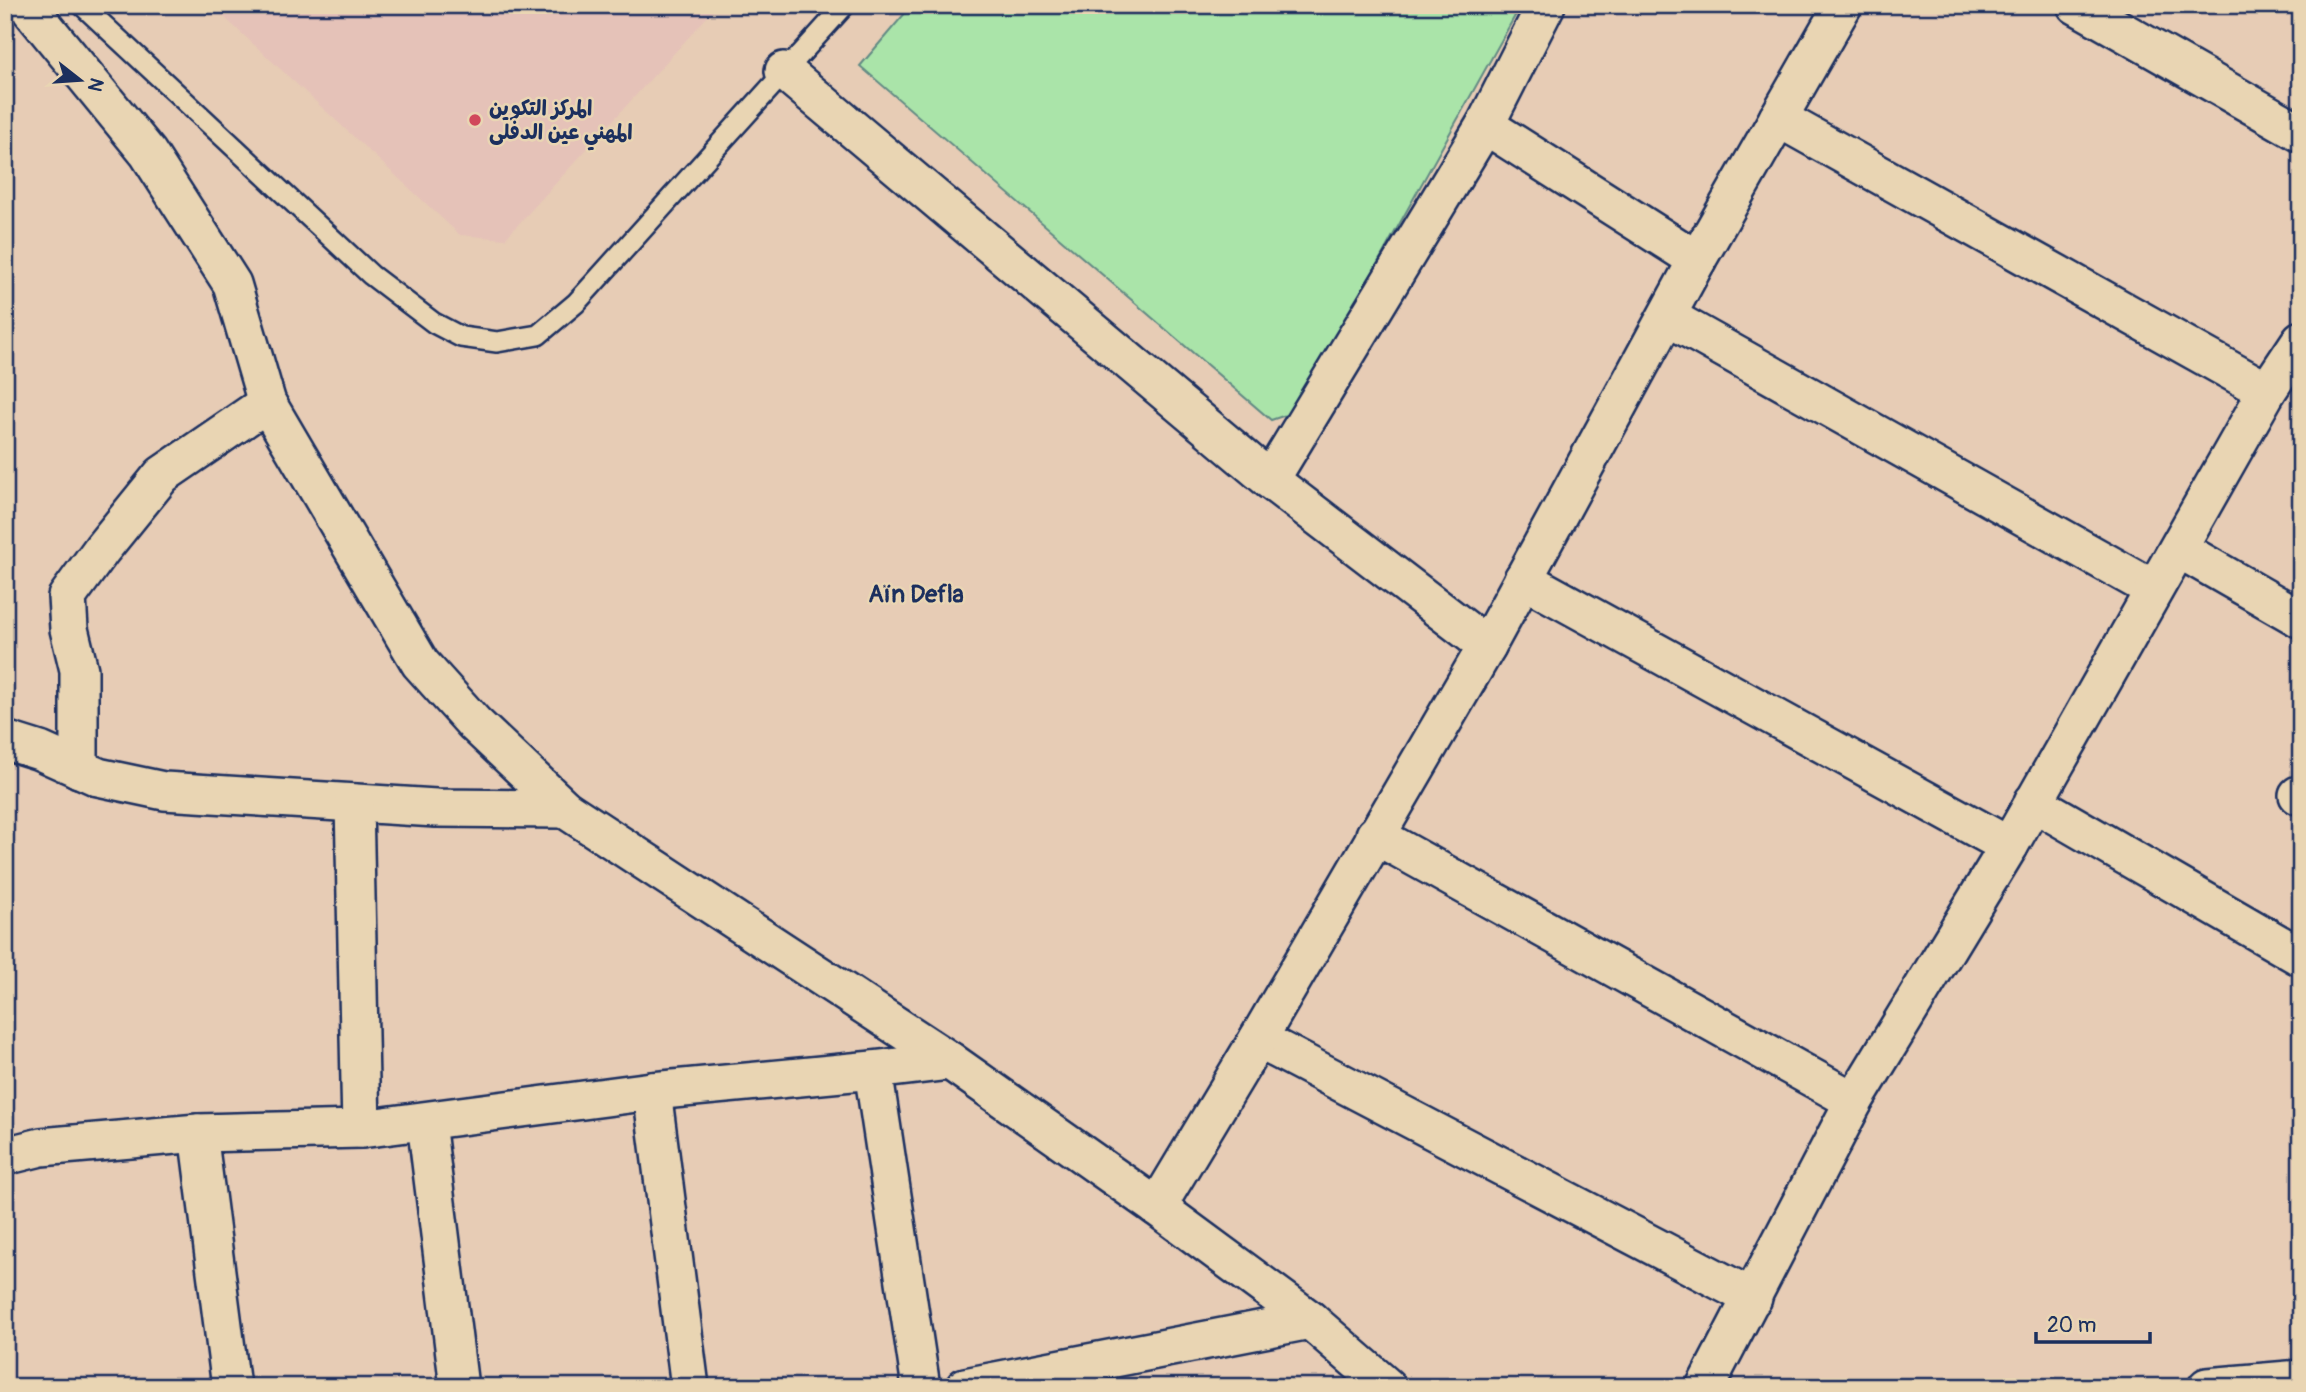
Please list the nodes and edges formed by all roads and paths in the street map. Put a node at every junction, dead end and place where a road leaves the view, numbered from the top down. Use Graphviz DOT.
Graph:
graph roads {
  1 [pos="27,5"];
  2 [pos="82,5"];
  3 [pos="845,5"];
  4 [pos="1546,5"];
  5 [pos="1843,5"];
  6 [pos="2076,5"];
  7 [pos="784,71"];
  8 [pos="1779,118"];
  9 [pos="1485,125"];
  10 [pos="2301,133"];
  11 [pos="1697,260"];
  12 [pos="1668,317"];
  13 [pos="2301,340"];
  14 [pos="2267,391"];
  15 [pos="267,402"];
  16 [pos="1270,480"];
  17 [pos="2179,549"];
  18 [pos="1523,579"];
  19 [pos="2154,589"];
  20 [pos="2301,619"];
  21 [pos="1487,646"];
  22 [pos="5,740"];
  23 [pos="79,769"];
  24 [pos="2033,802"];
  25 [pos="354,803"];
  26 [pos="565,809"];
  27 [pos="1376,835"];
  28 [pos="2009,846"];
  29 [pos="2301,957"];
  30 [pos="1258,1039"];
  31 [pos="950,1060"];
  32 [pos="873,1070"];
  33 [pos="652,1091"];
  34 [pos="1854,1101"];
  35 [pos="426,1122"];
  36 [pos="361,1129"];
  37 [pos="198,1133"];
  38 [pos="5,1156"];
  39 [pos="1157,1207"];
  40 [pos="1753,1298"];
  41 [pos="1310,1320"];
  42 [pos="2301,1379"];
  43 [pos="231,1387"];
  44 [pos="459,1387"];
  45 [pos="690,1387"];
  46 [pos="921,1387"];
  47 [pos="965,1387"];
  48 [pos="1387,1387"];
  49 [pos="1705,1387"];
  50 [pos="2207,1387"];
  1 -- 15 [label="street"];
  2 -- 7 [label="lane"];
  3 -- 7 [label="lane"];
  4 -- 9 [label="street"];
  5 -- 8 [label="street"];
  6 -- 10 [label="street"];
  7 -- 16 [label="street"];
  8 -- 11 [label="street"];
  8 -- 14 [label="street"];
  9 -- 11 [label="street"];
  9 -- 16 [label="street"];
  11 -- 12 [label="street"];
  12 -- 18 [label="street"];
  12 -- 19 [label="street"];
  13 -- 14 [label="street"];
  14 -- 17 [label="street"];
  15 -- 23 [label="street"];
  15 -- 26 [label="street"];
  16 -- 21 [label="street"];
  17 -- 19 [label="street"];
  17 -- 20 [label="street"];
  18 -- 21 [label="street"];
  18 -- 28 [label="street"];
  19 -- 24 [label="street"];
  21 -- 27 [label="street"];
  22 -- 23 [label="street"];
  23 -- 25 [label="street"];
  24 -- 28 [label="street"];
  24 -- 29 [label="street"];
  25 -- 26 [label="street"];
  25 -- 36 [label="street"];
  26 -- 31 [label="street"];
  27 -- 30 [label="street"];
  27 -- 34 [label="street"];
  28 -- 34 [label="street"];
  30 -- 39 [label="street"];
  30 -- 40 [label="street"];
  31 -- 32 [label="street"];
  31 -- 39 [label="street"];
  32 -- 33 [label="street"];
  32 -- 46 [label="street"];
  33 -- 35 [label="street"];
  33 -- 45 [label="street"];
  34 -- 40 [label="street"];
  35 -- 36 [label="street"];
  35 -- 44 [label="street"];
  36 -- 37 [label="street"];
  37 -- 38 [label="street"];
  37 -- 43 [label="street"];
  39 -- 41 [label="street"];
  40 -- 49 [label="street"];
  41 -- 47 [label="street"];
  41 -- 48 [label="street"];
  42 -- 50 [label="street"];
}
